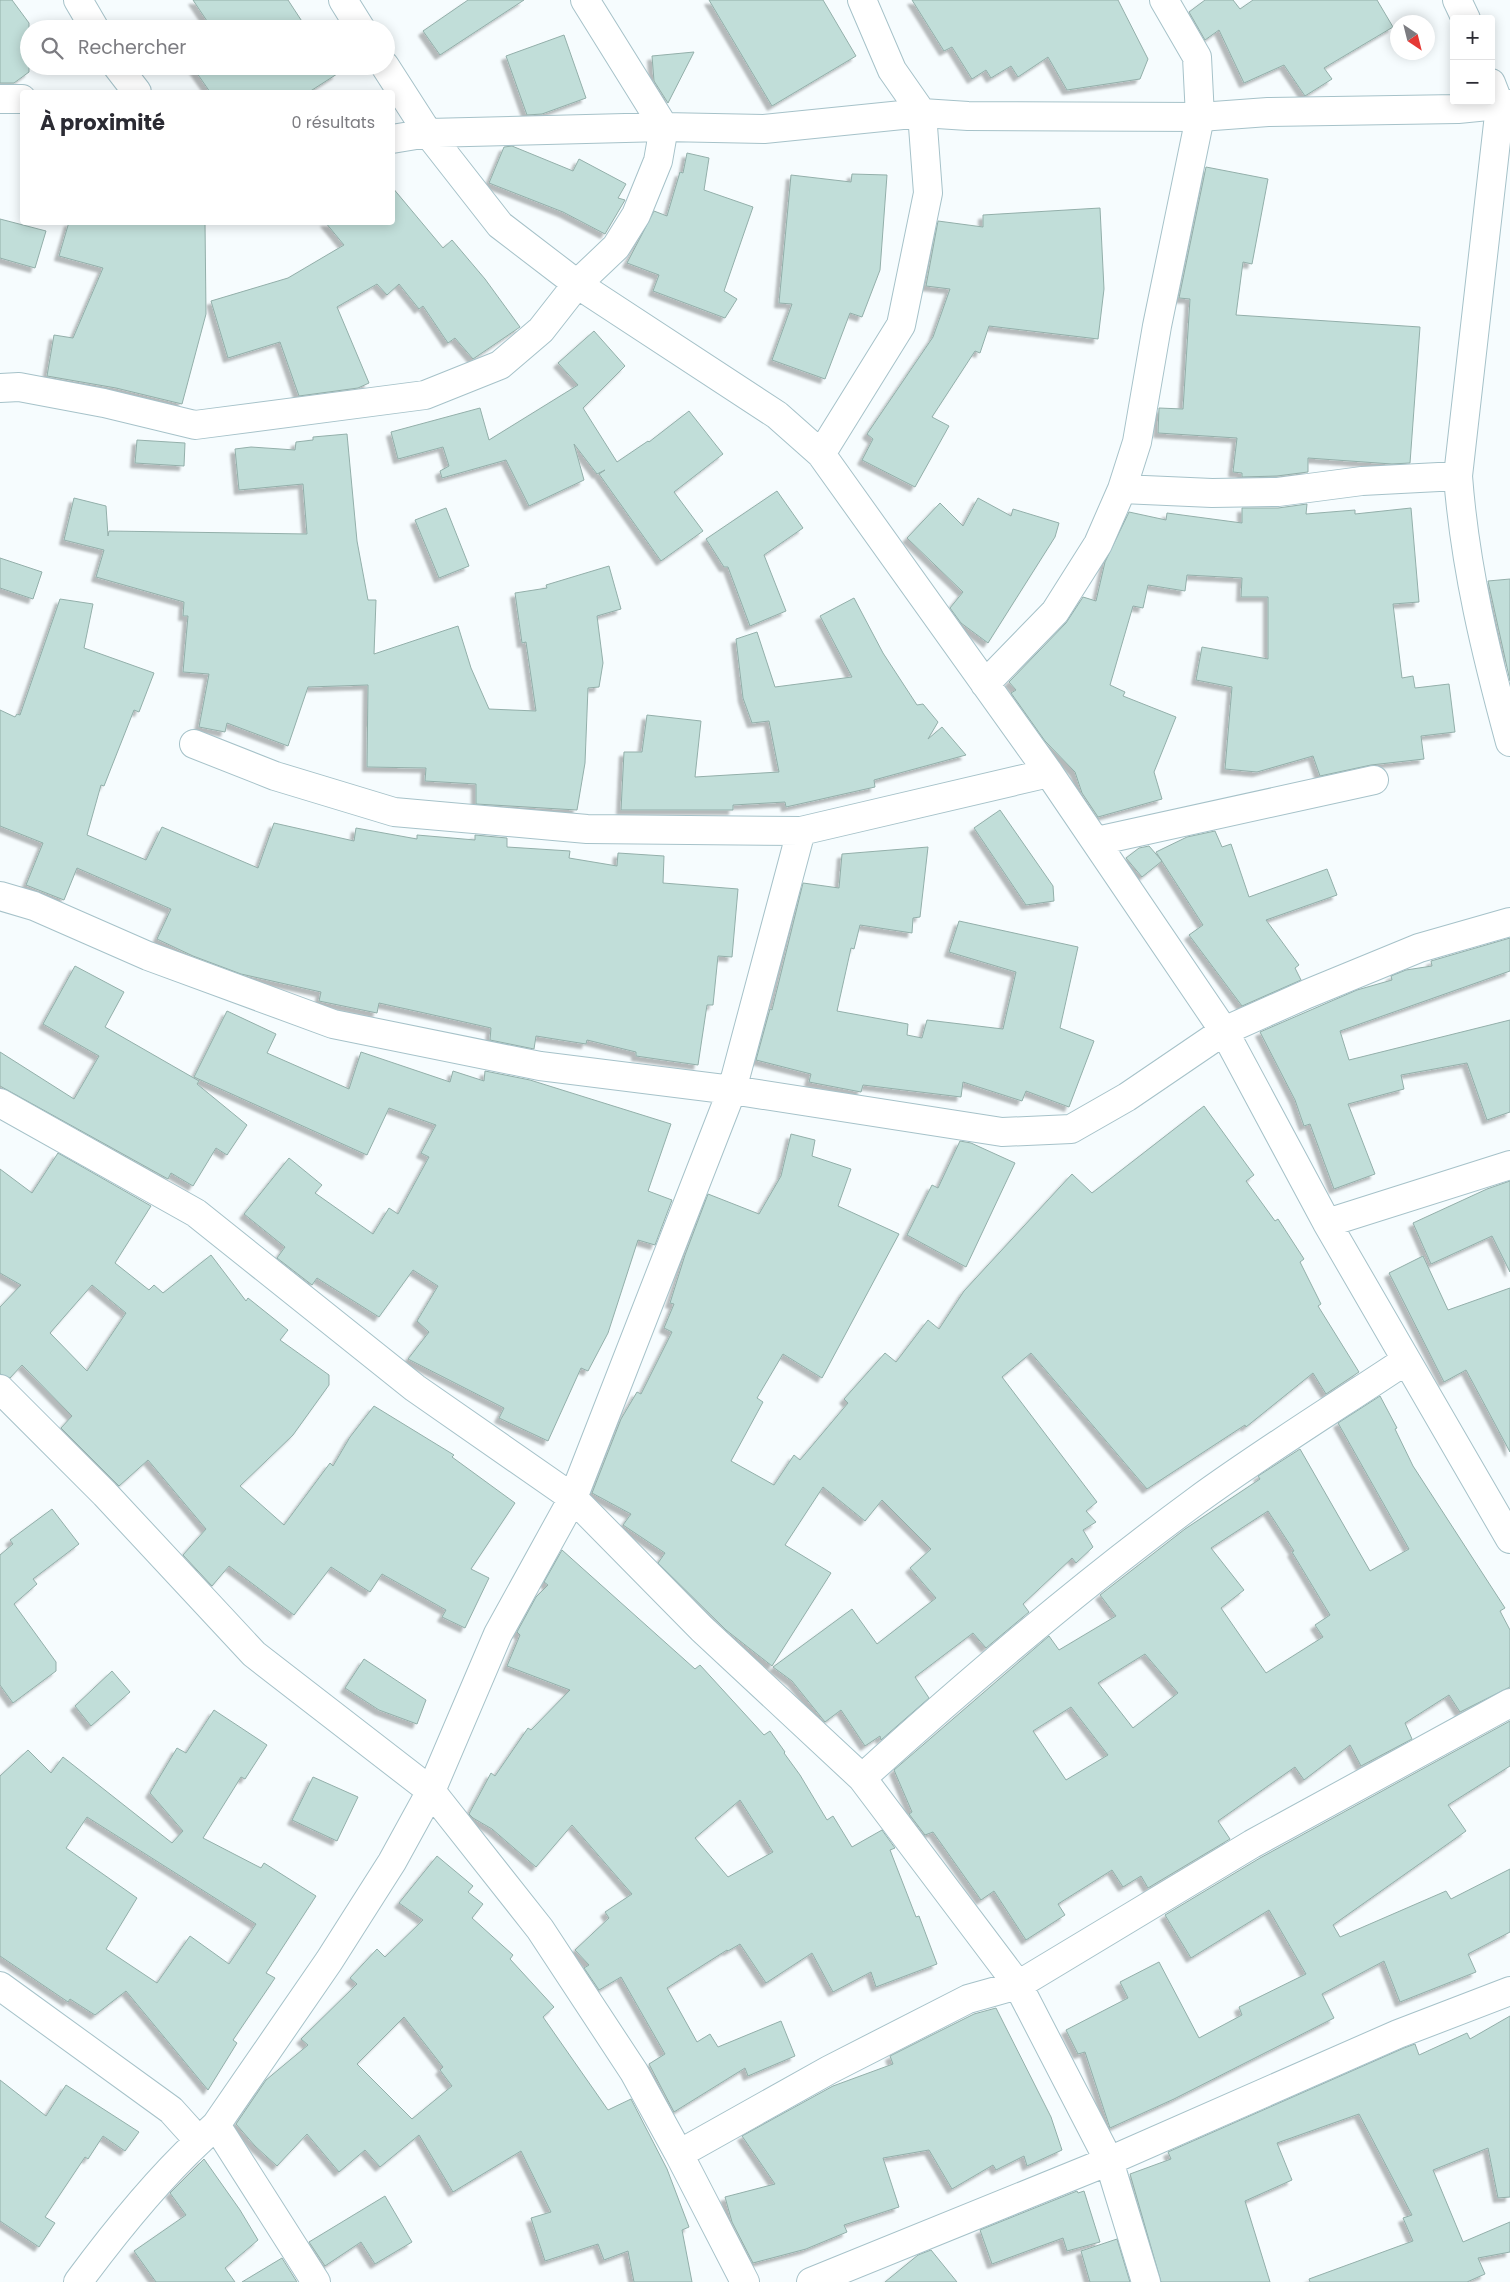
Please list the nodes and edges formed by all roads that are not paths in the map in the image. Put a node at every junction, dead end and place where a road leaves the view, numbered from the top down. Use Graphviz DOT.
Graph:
graph roads {
  1 [pos="78,0"];
  2 [pos="343,0"];
  3 [pos="585,0"];
  4 [pos="862,0"];
  5 [pos="1164,0"];
  6 [pos="1457,0"];
  7 [pos="1464,15"];
  8 [pos="90,20"];
  9 [pos="355,20"];
  10 [pos="124,75"];
  11 [pos="392,75"];
  12 [pos="135,90"];
  13 [pos="1500,98"];
  14 [pos="0,99"];
  15 [pos="20,99"];
  16 [pos="922,113"];
  17 [pos="1200,117"];
  18 [pos="664,127"];
  19 [pos="428,133"];
  20 [pos="395,138"];
  21 [pos="577,284"];
  22 [pos="0,388"];
  23 [pos="821,454"];
  24 [pos="1458,476"];
  25 [pos="1122,489"];
  26 [pos="985,684"];
  27 [pos="1510,742"];
  28 [pos="194,744"];
  29 [pos="1049,774"];
  30 [pos="1374,780"];
  31 [pos="801,831"];
  32 [pos="1097,841"];
  33 [pos="0,896"];
  34 [pos="1510,922"];
  35 [pos="1224,1031"];
  36 [pos="732,1090"];
  37 [pos="0,1103"];
  38 [pos="1510,1165"];
  39 [pos="1327,1223"];
  40 [pos="1405,1361"];
  41 [pos="0,1389"];
  42 [pos="573,1498"];
  43 [pos="1510,1539"];
  44 [pos="1510,1703"];
  45 [pos="862,1778"];
  46 [pos="431,1790"];
  47 [pos="1018,1985"];
  48 [pos="0,1986"];
  49 [pos="1510,1991"];
  50 [pos="207,2133"];
  51 [pos="679,2154"];
  52 [pos="1109,2161"];
  53 [pos="78,2282"];
  54 [pos="316,2282"];
  55 [pos="745,2282"];
  56 [pos="811,2282"];
  57 [pos="1146,2282"];
  1 -- 8 [label="street"];
  2 -- 9 [label="street"];
  3 -- 18 [label="street"];
  4 -- 16 [label="street"];
  5 -- 17 [label="street"];
  6 -- 7 [label="street"];
  10 -- 12 [label="street"];
  11 -- 19 [label="street"];
  13 -- 17 [label="street"];
  13 -- 24 [label="street"];
  14 -- 15 [label="street"];
  16 -- 17 [label="street"];
  16 -- 18 [label="street"];
  16 -- 23 [label="street"];
  17 -- 25 [label="street"];
  18 -- 19 [label="street"];
  18 -- 21 [label="street"];
  19 -- 20 [label="street"];
  19 -- 21 [label="street"];
  21 -- 22 [label="street"];
  21 -- 23 [label="street"];
  23 -- 26 [label="street"];
  24 -- 25 [label="street"];
  24 -- 27 [label="street"];
  25 -- 26 [label="street"];
  26 -- 29 [label="street"];
  28 -- 31 [label="street"];
  29 -- 31 [label="street"];
  29 -- 32 [label="street"];
  30 -- 32 [label="street"];
  31 -- 36 [label="street"];
  32 -- 35 [label="street"];
  33 -- 36 [label="street"];
  34 -- 35 [label="street"];
  35 -- 36 [label="street"];
  35 -- 39 [label="street"];
  36 -- 42 [label="street"];
  37 -- 42 [label="street"];
  38 -- 39 [label="street"];
  39 -- 40 [label="street"];
  40 -- 43 [label="street"];
  40 -- 45 [label="street"];
  41 -- 46 [label="street"];
  42 -- 45 [label="street"];
  42 -- 46 [label="street"];
  44 -- 47 [label="street"];
  45 -- 47 [label="street"];
  46 -- 50 [label="street"];
  46 -- 51 [label="street"];
  47 -- 51 [label="street"];
  47 -- 52 [label="street"];
  48 -- 50 [label="street"];
  49 -- 52 [label="street"];
  50 -- 53 [label="street"];
  50 -- 54 [label="street"];
  51 -- 55 [label="street"];
  52 -- 56 [label="street"];
  52 -- 57 [label="street"];
}
